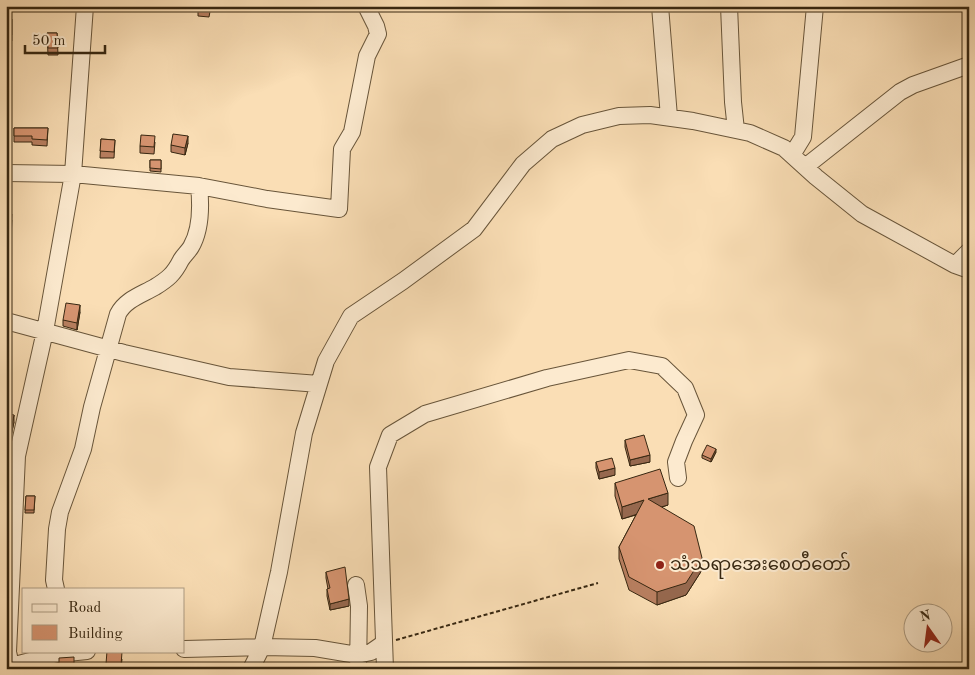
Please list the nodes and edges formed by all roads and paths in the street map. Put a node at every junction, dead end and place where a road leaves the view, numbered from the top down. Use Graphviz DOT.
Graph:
graph roads {
  1 [pos="85,6"];
  2 [pos="366,6"];
  3 [pos="660,6"];
  4 [pos="729,6"];
  5 [pos="815,6"];
  6 [pos="969,64"];
  7 [pos="669,118"];
  8 [pos="736,130"];
  9 [pos="792,155"];
  10 [pos="805,167"];
  11 [pos="6,173"];
  12 [pos="73,174"];
  13 [pos="199,186"];
  14 [pos="969,251"];
  15 [pos="962,267"];
  16 [pos="6,321"];
  17 [pos="45,331"];
  18 [pos="109,349"];
  19 [pos="319,384"];
  20 [pos="678,478"];
  21 [pos="10,518"];
  22 [pos="598,583"];
  23 [pos="356,585"];
  24 [pos="56,588"];
  25 [pos="384,643"];
  26 [pos="262,647"];
  27 [pos="185,648"];
  28 [pos="78,652"];
  29 [pos="358,662"];
  30 [pos="10,666"];
  31 [pos="251,669"];
  32 [pos="385,669"];
  1 -- 12 [label="street"];
  2 -- 13 [label="street"];
  3 -- 7 [label="street"];
  4 -- 8 [label="street"];
  5 -- 9 [label="street"];
  6 -- 10 [label="street"];
  7 -- 8 [label="street"];
  7 -- 19 [label="street"];
  8 -- 9 [label="street"];
  9 -- 10 [label="street"];
  10 -- 15 [label="street"];
  11 -- 12 [label="street"];
  12 -- 13 [label="street"];
  12 -- 17 [label="street"];
  13 -- 18 [label="street"];
  14 -- 15 [label="street"];
  16 -- 17 [label="street"];
  17 -- 18 [label="street"];
  17 -- 21 [label="street"];
  18 -- 19 [label="street"];
  18 -- 24 [label="street"];
  19 -- 26 [label="street"];
  20 -- 25 [label="street"];
  21 -- 30 [label="street"];
  22 -- 25 [label="path"];
  23 -- 29 [label="street"];
  25 -- 29 [label="street"];
  25 -- 32 [label="street"];
  26 -- 27 [label="street"];
  26 -- 29 [label="street"];
  26 -- 31 [label="street"];
  28 -- 30 [label="street"];
}
